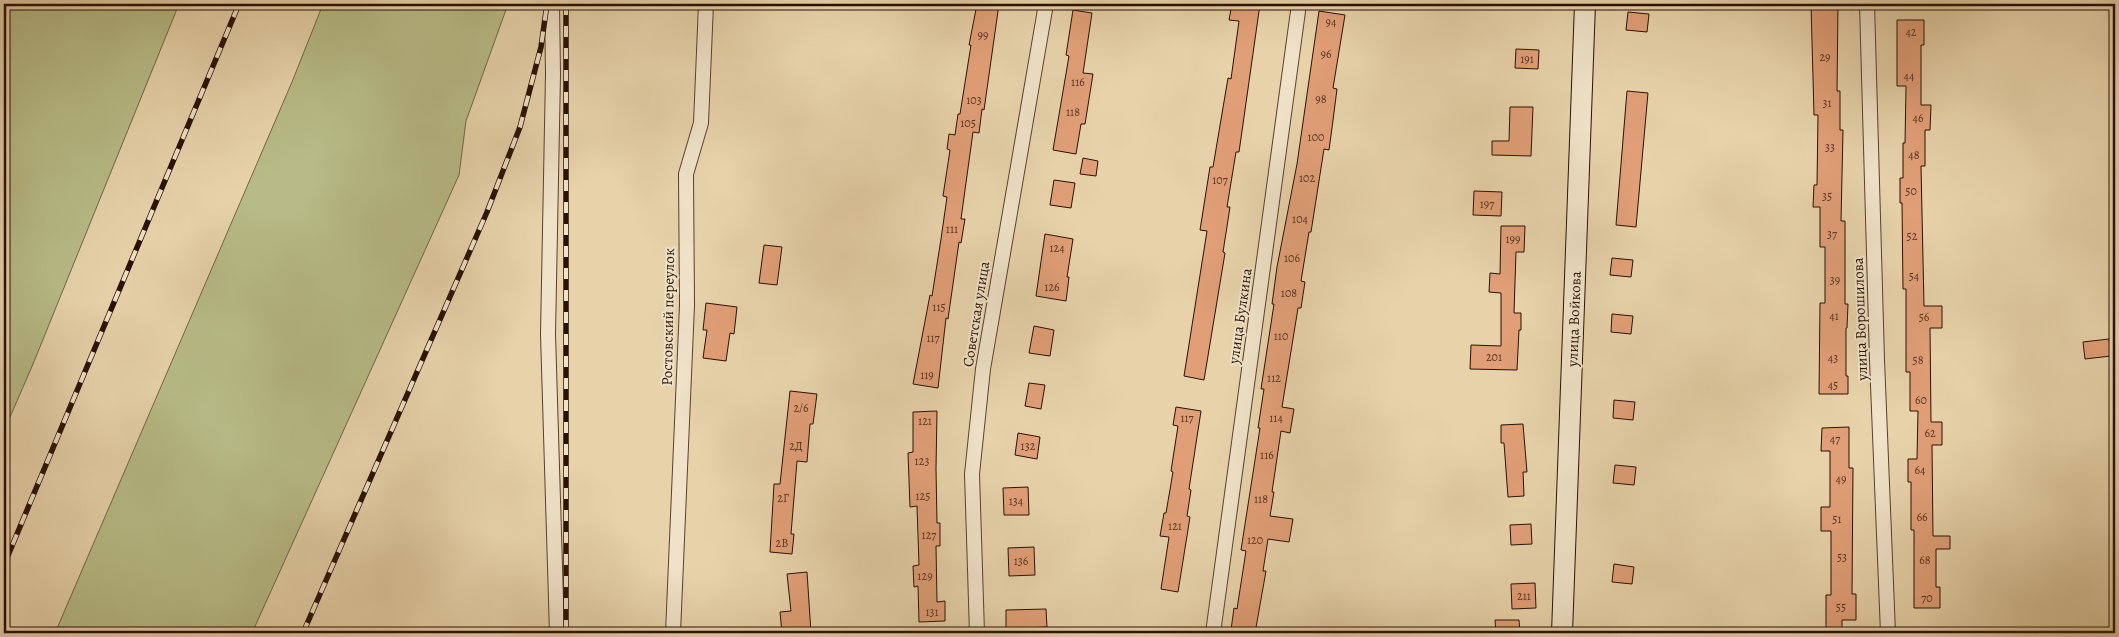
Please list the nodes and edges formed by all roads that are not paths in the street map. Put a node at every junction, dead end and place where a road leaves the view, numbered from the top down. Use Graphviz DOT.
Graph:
graph roads {
  1 [pos="552,4"];
  2 [pos="706,4"];
  3 [pos="1046,4"];
  4 [pos="1299,4"];
  5 [pos="1585,4"];
  6 [pos="1867,4"];
  7 [pos="557,633"];
  8 [pos="673,633"];
  9 [pos="977,633"];
  10 [pos="1213,633"];
  11 [pos="1562,633"];
  12 [pos="1888,633"];
  1 -- 7 [label="street"];
  2 -- 8 [label="street, Ростовский переулок"];
  3 -- 9 [label="street, Советская улица"];
  4 -- 10 [label="street, улица Булкина"];
  5 -- 11 [label="main road, улица Войкова"];
  6 -- 12 [label="street, улица Ворошилова"];
}
